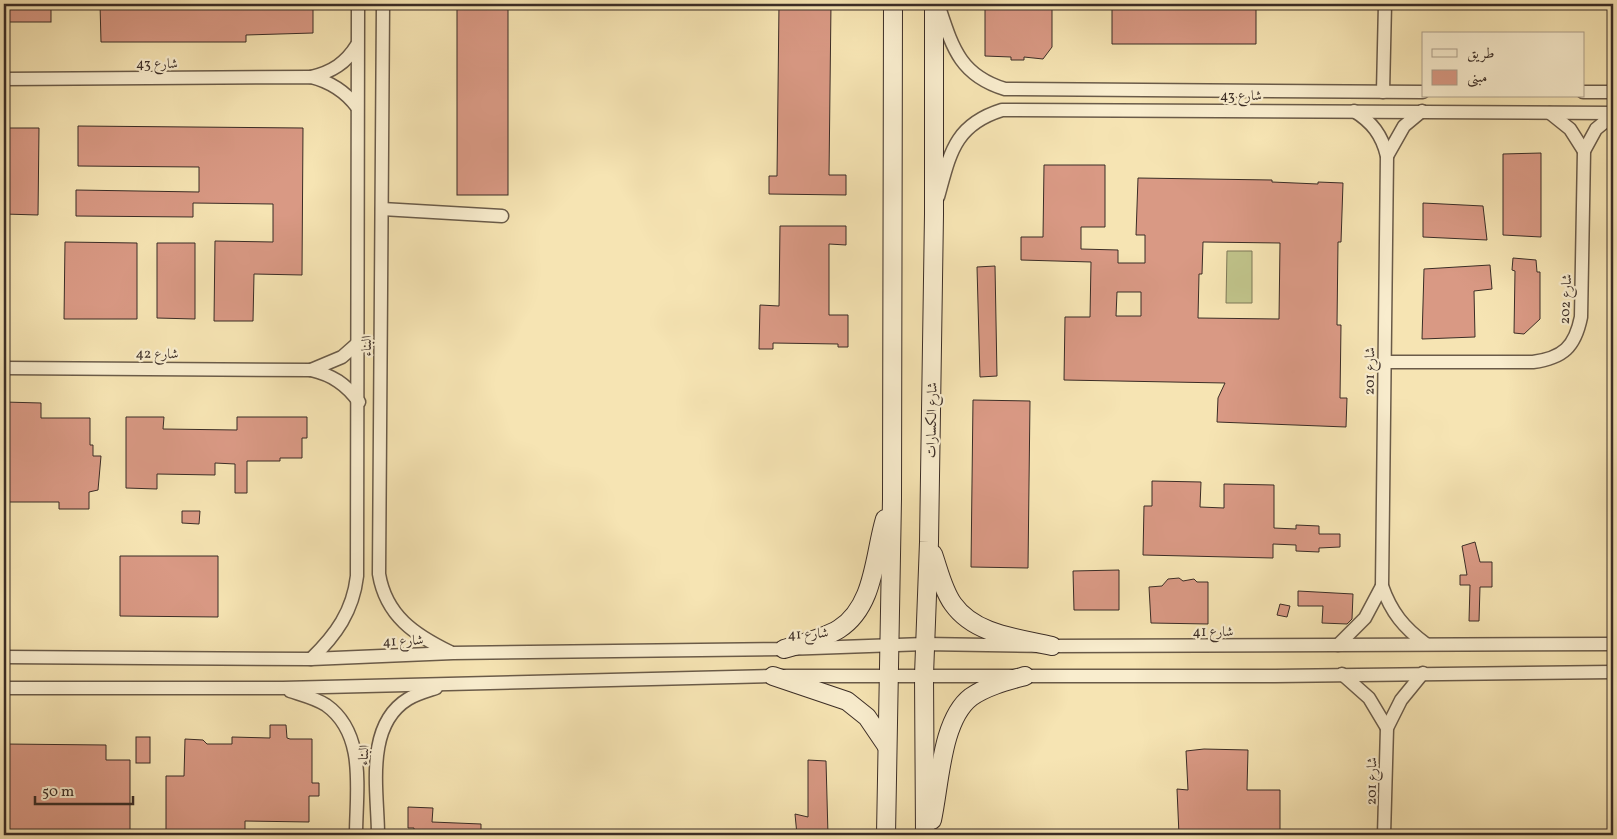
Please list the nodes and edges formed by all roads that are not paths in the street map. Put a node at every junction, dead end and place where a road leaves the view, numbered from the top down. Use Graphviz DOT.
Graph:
graph roads {
  1 [pos="358,4"];
  2 [pos="383,4"];
  3 [pos="892,4"];
  4 [pos="934,4"];
  5 [pos="938,4"];
  6 [pos="1385,4"];
  7 [pos="358,45"];
  8 [pos="311,77"];
  9 [pos="4,79"];
  10 [pos="1383,92"];
  11 [pos="1422,92"];
  12 [pos="1584,92"];
  13 [pos="1613,92"];
  14 [pos="357,107"];
  15 [pos="1354,111"];
  16 [pos="1422,111"];
  17 [pos="1550,113"];
  18 [pos="1613,114"];
  19 [pos="1584,151"];
  20 [pos="1387,156"];
  21 [pos="382,209"];
  22 [pos="934,214"];
  23 [pos="502,216"];
  24 [pos="358,342"];
  25 [pos="1384,362"];
  26 [pos="4,368"];
  27 [pos="311,370"];
  28 [pos="359,402"];
  29 [pos="892,499"];
  30 [pos="929,542"];
  31 [pos="1382,586"];
  32 [pos="926,644"];
  33 [pos="1426,644"];
  34 [pos="1613,644"];
  35 [pos="888,645"];
  36 [pos="1338,645"];
  37 [pos="1052,646"];
  38 [pos="784,649"];
  39 [pos="453,653"];
  40 [pos="4,657"];
  41 [pos="311,659"];
  42 [pos="1613,672"];
  43 [pos="1423,673"];
  44 [pos="1342,674"];
  45 [pos="888,675"];
  46 [pos="924,675"];
  47 [pos="773,676"];
  48 [pos="1025,676"];
  49 [pos="447,684"];
  50 [pos="4,688"];
  51 [pos="283,688"];
  52 [pos="1387,728"];
  53 [pos="886,745"];
  54 [pos="356,835"];
  55 [pos="378,835"];
  56 [pos="886,835"];
  57 [pos="927,835"];
  58 [pos="1384,835"];
  1 -- 7 [label="street, البناء"];
  2 -- 21 [label="street, البناء"];
  3 -- 29 [label="street"];
  4 -- 22 [label="street, شارع الكسارات"];
  5 -- 10 [label="street, شارع 43"];
  6 -- 10 [label="street"];
  7 -- 8 [label="street, شارع 43"];
  7 -- 14 [label="street, البناء"];
  8 -- 9 [label="street, شارع 43"];
  8 -- 14 [label="street, شارع 43"];
  10 -- 11 [label="street, شارع 43"];
  12 -- 13 [label="street"];
  14 -- 24 [label="street, البناء"];
  15 -- 16 [label="street, شارع 43"];
  15 -- 20 [label="street, شارع 201"];
  15 -- 22 [label="street, شارع 43"];
  16 -- 17 [label="street, شارع 43"];
  16 -- 20 [label="street, شارع 201"];
  17 -- 18 [label="street, شارع 43"];
  17 -- 19 [label="street"];
  18 -- 19 [label="street, شارع 202"];
  19 -- 25 [label="street, شارع 202"];
  20 -- 25 [label="street, شارع 201"];
  21 -- 23 [label="street"];
  21 -- 39 [label="street, البناء"];
  22 -- 30 [label="street, شارع الكسارات"];
  24 -- 27 [label="street, شارع 42"];
  24 -- 28 [label="street, البناء"];
  25 -- 31 [label="street, شارع 201"];
  26 -- 27 [label="street, شارع 42"];
  27 -- 28 [label="street, شارع 42"];
  28 -- 41 [label="street, البناء"];
  29 -- 35 [label="street"];
  29 -- 38 [label="street"];
  30 -- 32 [label="street, شارع الكسارات"];
  30 -- 37 [label="street"];
  31 -- 33 [label="street, شارع 201"];
  31 -- 36 [label="street, شارع 201"];
  32 -- 35 [label="street, شارع 41"];
  32 -- 37 [label="street, شارع 41"];
  32 -- 46 [label="street, شارع الكسارات"];
  33 -- 34 [label="street, شارع 41"];
  33 -- 36 [label="street, شارع 41"];
  35 -- 38 [label="street, شارع 41"];
  35 -- 45 [label="street"];
  36 -- 37 [label="street, شارع 41"];
  38 -- 39 [label="street, شارع 41"];
  39 -- 41 [label="street, شارع 41"];
  40 -- 41 [label="street, شارع 41"];
  42 -- 43 [label="street"];
  43 -- 44 [label="street"];
  43 -- 52 [label="street, شارع 201"];
  44 -- 48 [label="street"];
  44 -- 52 [label="street"];
  45 -- 46 [label="street"];
  45 -- 47 [label="street"];
  45 -- 53 [label="street"];
  46 -- 48 [label="street"];
  46 -- 57 [label="street, شارع الكسارات"];
  47 -- 49 [label="street"];
  47 -- 53 [label="street"];
  48 -- 57 [label="street"];
  49 -- 51 [label="street"];
  49 -- 55 [label="street, البناء"];
  50 -- 51 [label="street"];
  51 -- 54 [label="street, البناء"];
  52 -- 58 [label="street, شارع 201"];
  53 -- 56 [label="street"];
}
